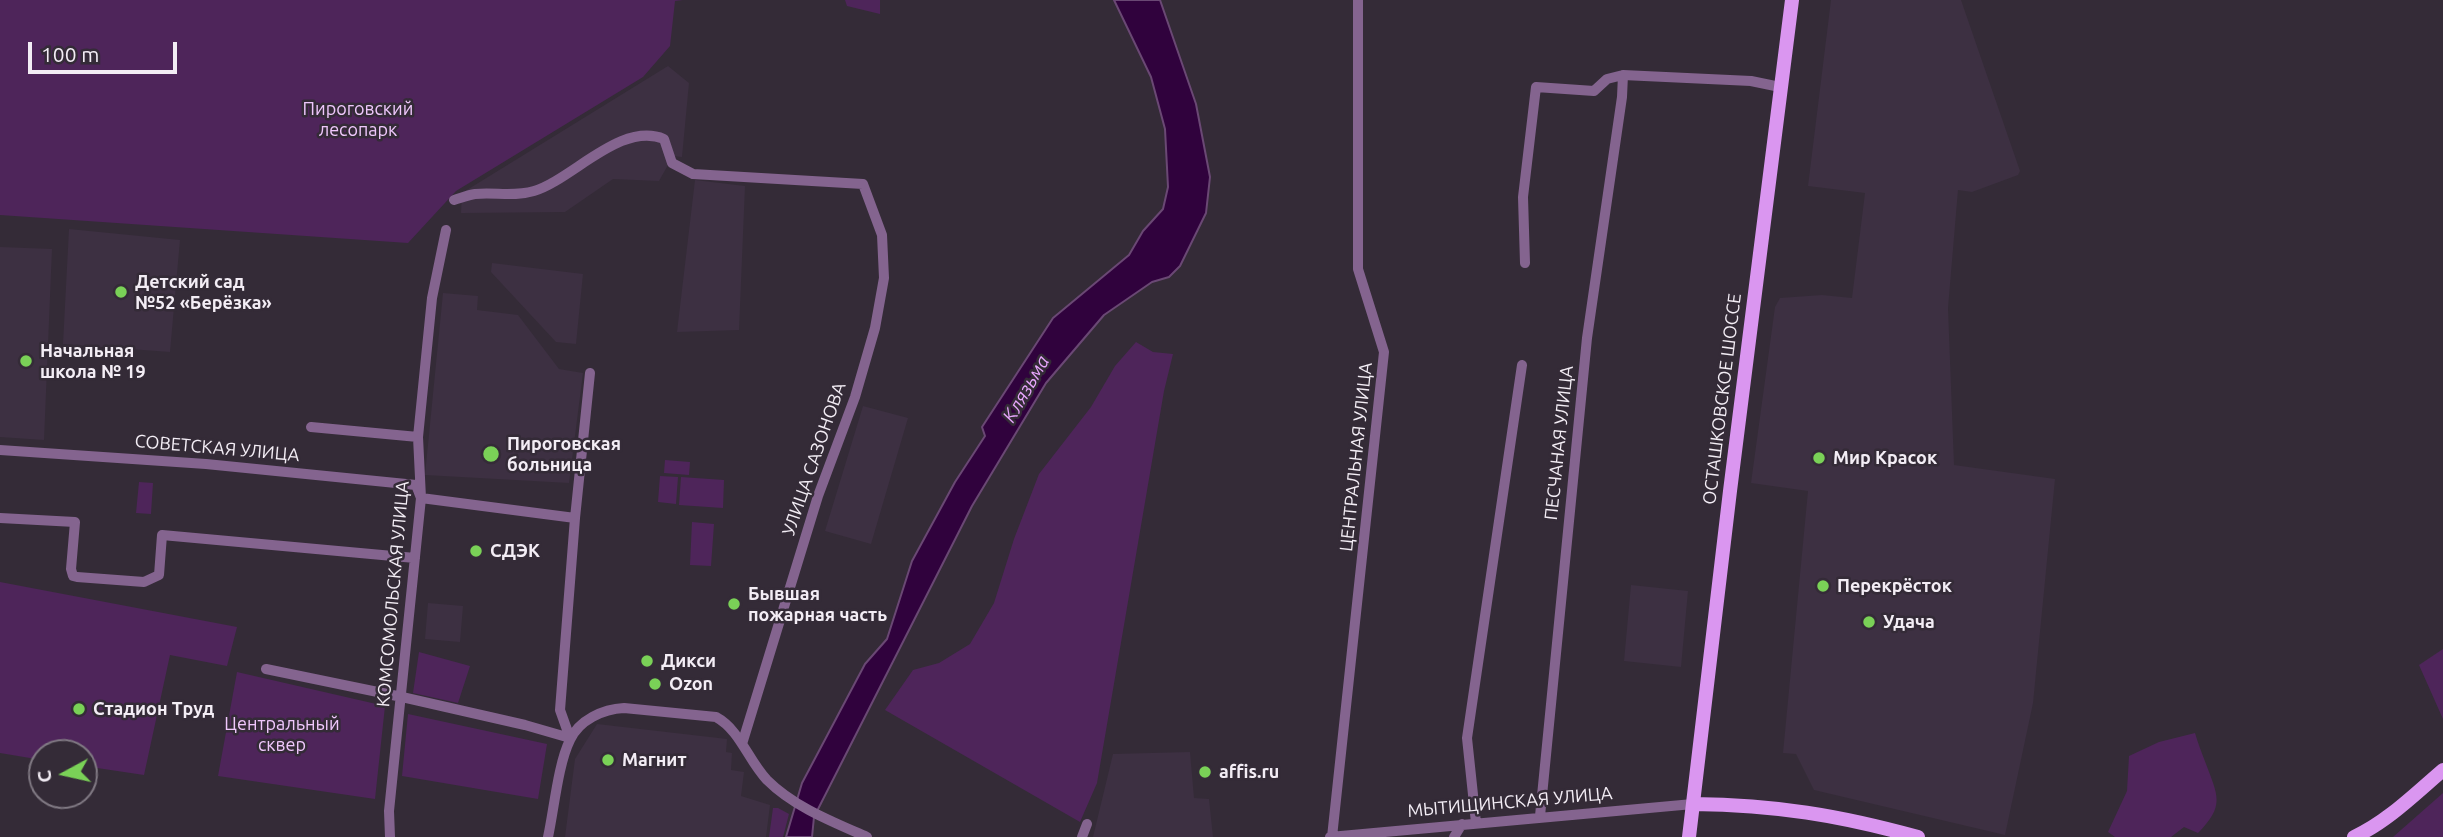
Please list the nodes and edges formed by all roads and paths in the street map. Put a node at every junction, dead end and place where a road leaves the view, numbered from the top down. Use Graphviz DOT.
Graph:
graph roads {
  1 [pos="1358,0"];
  2 [pos="1792,0"];
  3 [pos="1623,75"];
  4 [pos="1780,87"];
  5 [pos="454,200"];
  6 [pos="446,230"];
  7 [pos="1525,263"];
  8 [pos="1522,365"];
  9 [pos="590,373"];
  10 [pos="311,427"];
  11 [pos="418,437"];
  12 [pos="0,450"];
  13 [pos="421,498"];
  14 [pos="0,518"];
  15 [pos="575,518"];
  16 [pos="415,558"];
  17 [pos="266,669"];
  18 [pos="402,697"];
  19 [pos="570,738"];
  20 [pos="742,744"];
  21 [pos="2443,770"];
  22 [pos="1693,804"];
  23 [pos="1540,816"];
  24 [pos="1476,823"];
  25 [pos="1087,824"];
  26 [pos="1462,824"];
  27 [pos="1883,832"];
  28 [pos="1897,835"];
  29 [pos="390,837"];
  30 [pos="548,837"];
  31 [pos="867,837"];
  32 [pos="1082,837"];
  33 [pos="1331,837"];
  34 [pos="1454,837"];
  35 [pos="1689,837"];
  36 [pos="1918,837"];
  37 [pos="2354,837"];
  1 -- 33 [label="street, ЦЕНТРАЛЬНАЯ УЛИЦА"];
  2 -- 4 [label="main road, ОСТАШКОВСКОЕ ШОССЕ"];
  3 -- 4 [label="street"];
  3 -- 7 [label="street"];
  3 -- 23 [label="street, ПЕСЧАНАЯ УЛИЦА"];
  4 -- 22 [label="main road, ОСТАШКОВСКОЕ ШОССЕ"];
  5 -- 20 [label="street, УЛИЦА САЗОНОВА"];
  6 -- 11 [label="street, КОМСОМОЛЬСКАЯ УЛИЦА"];
  8 -- 24 [label="street"];
  9 -- 15 [label="street"];
  10 -- 11 [label="street"];
  11 -- 13 [label="street, КОМСОМОЛЬСКАЯ УЛИЦА"];
  12 -- 13 [label="street, СОВЕТСКАЯ УЛИЦА"];
  13 -- 15 [label="street"];
  13 -- 16 [label="street, КОМСОМОЛЬСКАЯ УЛИЦА"];
  14 -- 16 [label="street"];
  15 -- 19 [label="street"];
  16 -- 18 [label="street, КОМСОМОЛЬСКАЯ УЛИЦА"];
  17 -- 18 [label="street"];
  18 -- 19 [label="street"];
  18 -- 29 [label="street, КОМСОМОЛЬСКАЯ УЛИЦА"];
  19 -- 20 [label="street"];
  19 -- 30 [label="street"];
  20 -- 31 [label="street"];
  21 -- 37 [label="main road"];
  22 -- 23 [label="street, МЫТИЩИНСКАЯ УЛИЦА"];
  22 -- 27 [label="main road"];
  22 -- 35 [label="main road, ОСТАШКОВСКОЕ ШОССЕ"];
  23 -- 24 [label="street, МЫТИЩИНСКАЯ УЛИЦА"];
  24 -- 26 [label="street, МЫТИЩИНСКАЯ УЛИЦА"];
  25 -- 32 [label="street"];
  26 -- 33 [label="street, МЫТИЩИНСКАЯ УЛИЦА"];
  26 -- 34 [label="street"];
  27 -- 28 [label="main road"];
  28 -- 36 [label="main road"];
}
